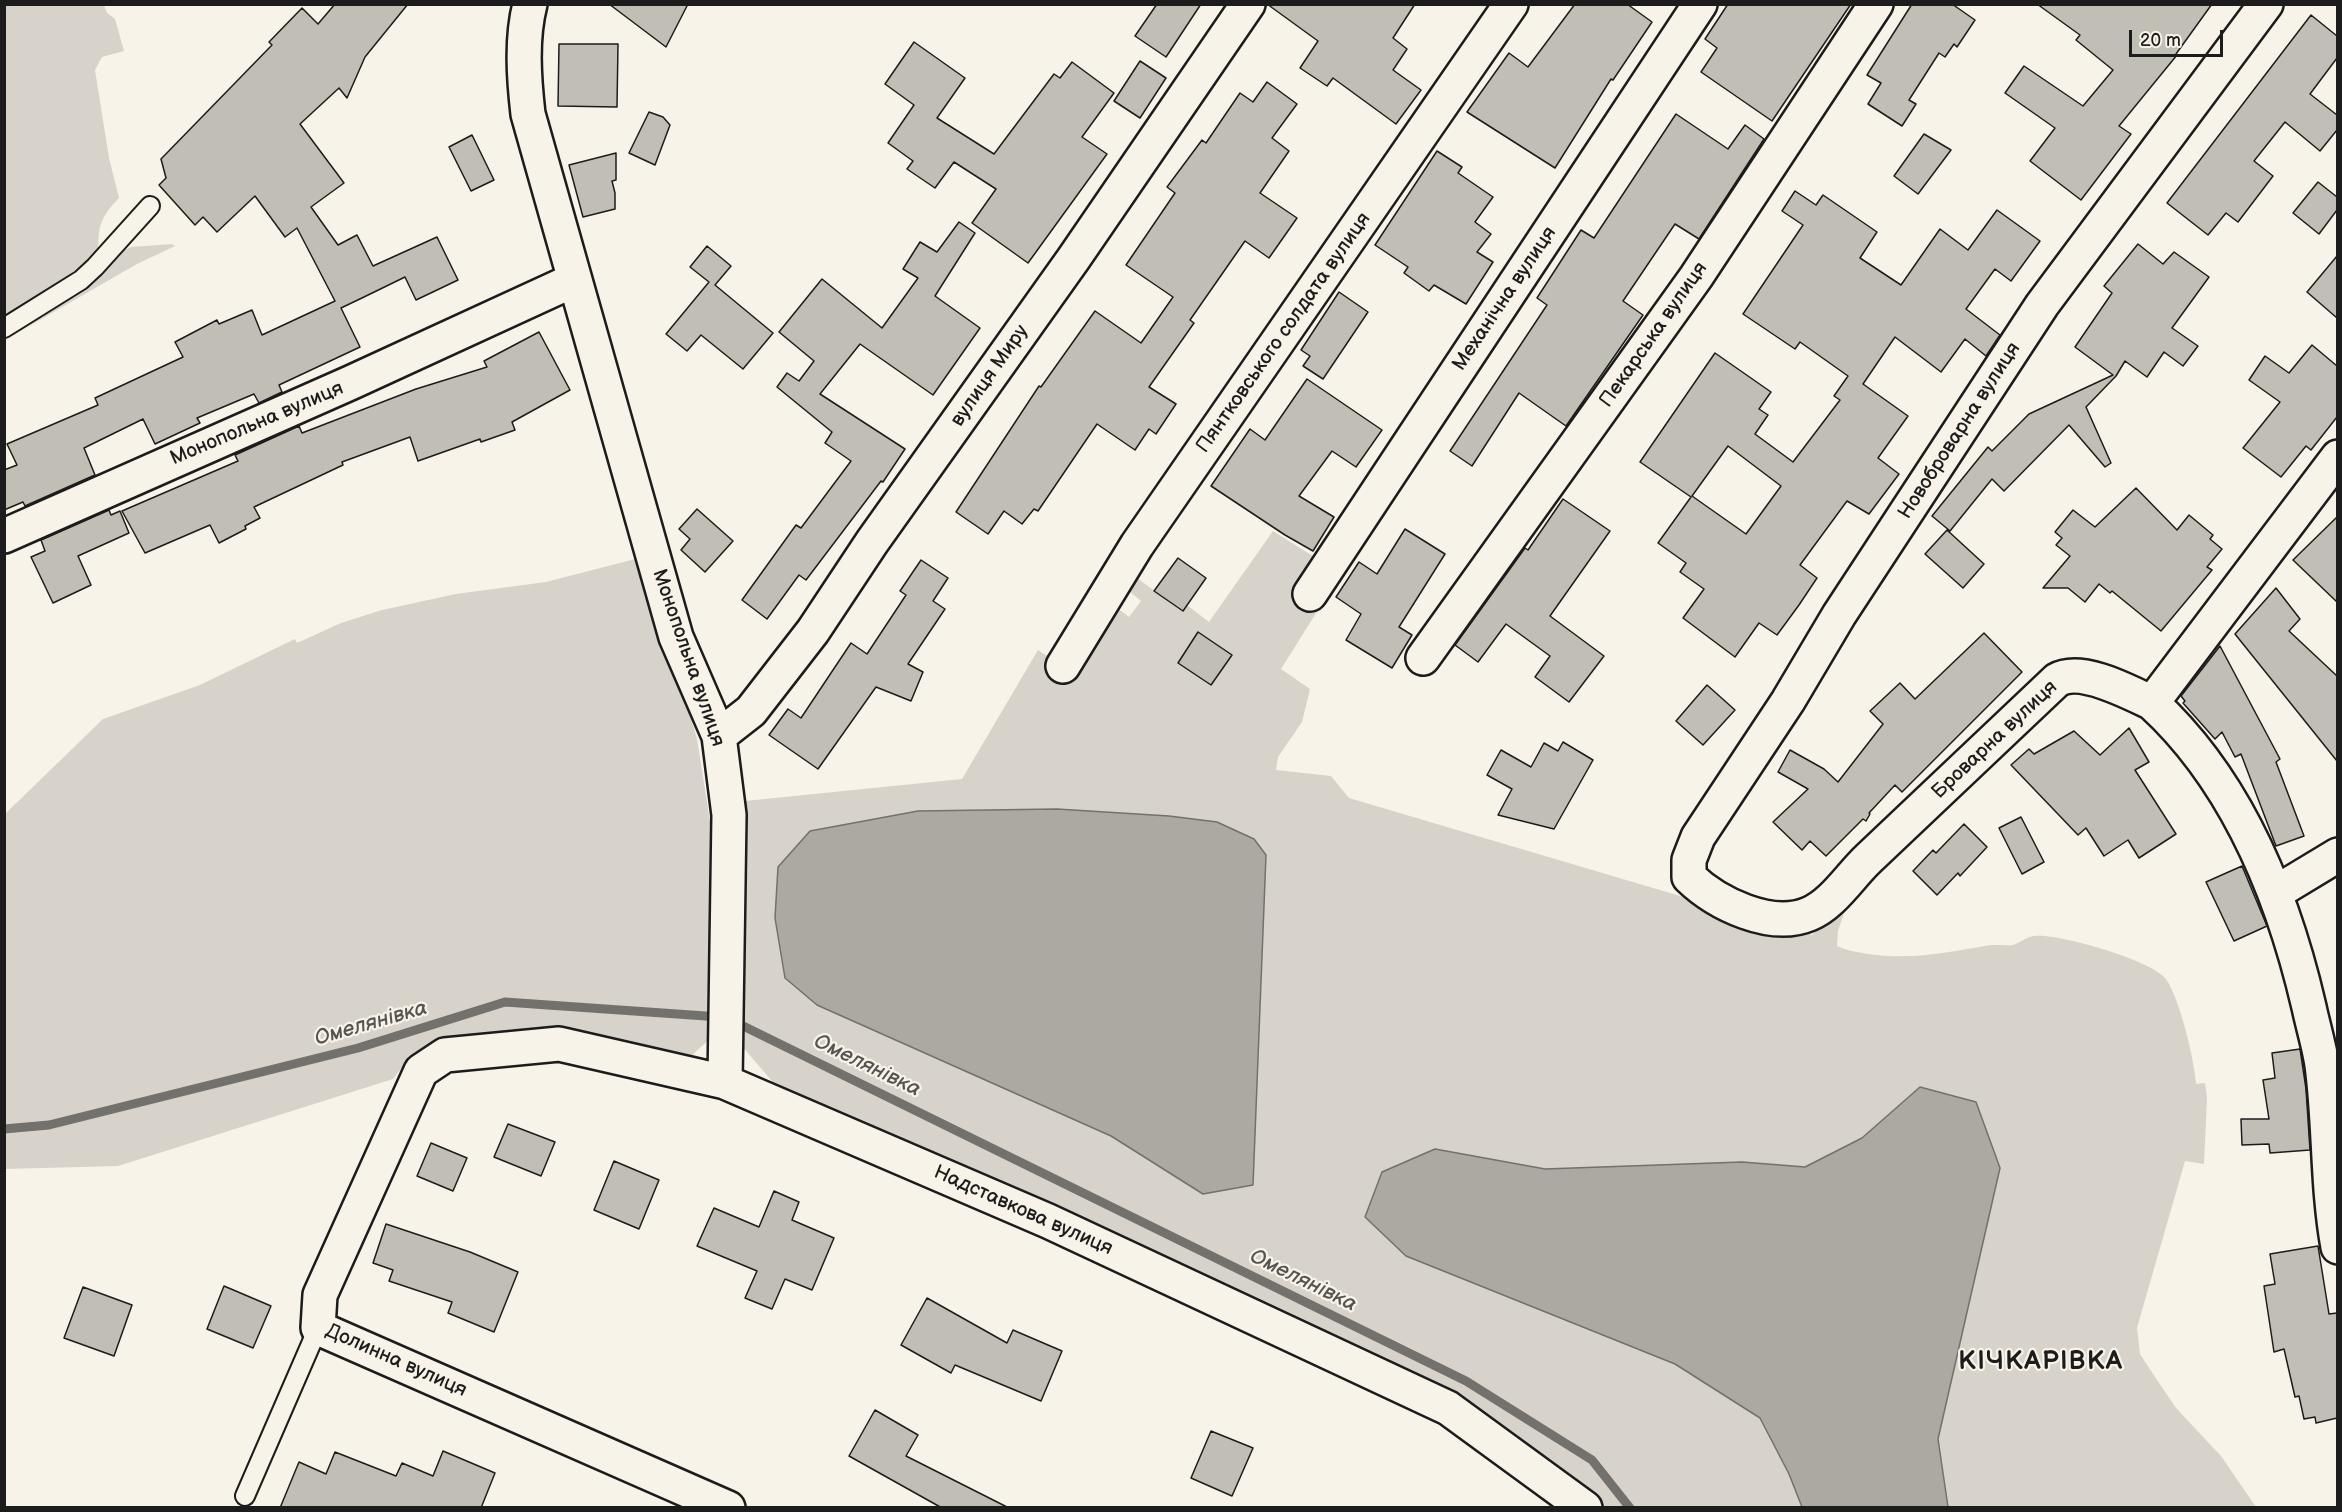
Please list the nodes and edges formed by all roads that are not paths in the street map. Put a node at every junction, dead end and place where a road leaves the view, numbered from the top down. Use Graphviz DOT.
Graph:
graph roads {
  1 [pos="530,4"];
  2 [pos="1248,4"];
  3 [pos="1510,4"];
  4 [pos="1700,4"];
  5 [pos="1876,4"];
  6 [pos="2266,4"];
  7 [pos="150,206"];
  8 [pos="574,280"];
  9 [pos="4,328"];
  10 [pos="2337,457"];
  11 [pos="4,536"];
  12 [pos="1310,594"];
  13 [pos="1423,658"];
  14 [pos="1063,666"];
  15 [pos="2152,703"];
  16 [pos="719,736"];
  17 [pos="2337,855"];
  18 [pos="1689,877"];
  19 [pos="2275,893"];
  20 [pos="421,1071"];
  21 [pos="725,1082"];
  22 [pos="2337,1247"];
  23 [pos="318,1328"];
  24 [pos="245,1496"];
  25 [pos="728,1508"];
  26 [pos="1585,1508"];
  1 -- 8 [label="street, Монопольна вулиця"];
  2 -- 16 [label="street, вулиця Миру"];
  3 -- 14 [label="street, Пянтковського солдата вулиця"];
  4 -- 12 [label="street, Механічна вулиця"];
  5 -- 13 [label="street, Пекарська вулиця"];
  6 -- 18 [label="street, Новоброварна вулиця"];
  7 -- 9 [label="lane"];
  8 -- 11 [label="street, Монопольна вулиця"];
  8 -- 16 [label="street, Монопольна вулиця"];
  10 -- 15 [label="street"];
  15 -- 18 [label="street, Броварна вулиця"];
  15 -- 19 [label="street, Броварна вулиця"];
  16 -- 21 [label="street, Монопольна вулиця"];
  17 -- 19 [label="street"];
  19 -- 22 [label="street, Броварна вулиця"];
  20 -- 21 [label="street, Надставкова вулиця"];
  20 -- 23 [label="street, Долинна вулиця"];
  21 -- 26 [label="street, Надставкова вулиця"];
  23 -- 24 [label="lane"];
  23 -- 25 [label="street, Долинна вулиця"];
}
